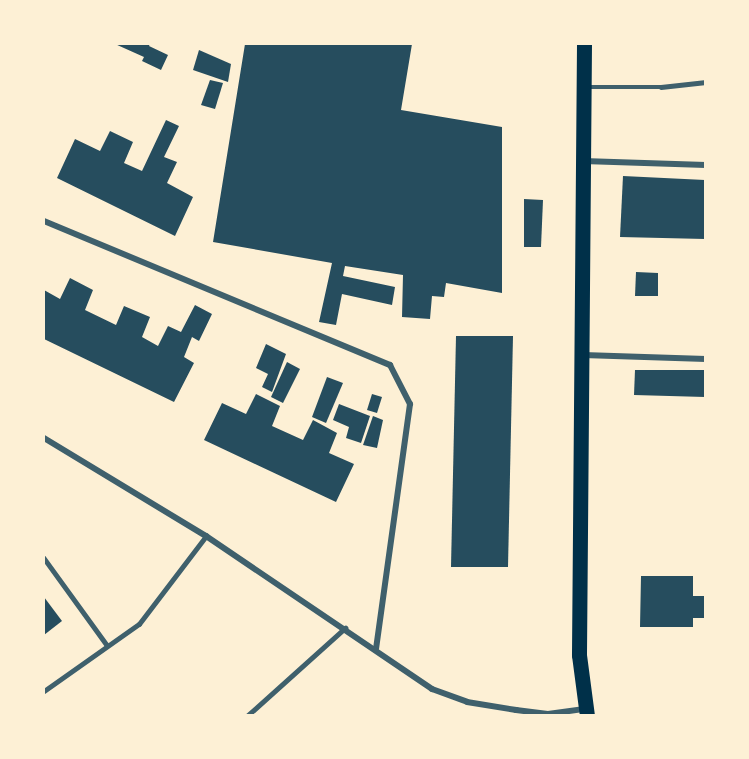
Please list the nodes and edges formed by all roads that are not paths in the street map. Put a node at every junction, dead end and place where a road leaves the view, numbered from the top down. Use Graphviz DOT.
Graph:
graph roads {
  1 [pos="584,44"];
  2 [pos="705,82"];
  3 [pos="584,87"];
  4 [pos="582,161"];
  5 [pos="705,165"];
  6 [pos="44,221"];
  7 [pos="580,354"];
  8 [pos="705,359"];
  9 [pos="44,438"];
  10 [pos="206,536"];
  11 [pos="44,558"];
  12 [pos="345,628"];
  13 [pos="107,645"];
  14 [pos="376,649"];
  15 [pos="44,692"];
  16 [pos="585,713"];
  17 [pos="246,716"];
  1 -- 3 [label="main road"];
  2 -- 3 [label="lane"];
  3 -- 4 [label="main road"];
  4 -- 5 [label="street"];
  4 -- 7 [label="main road"];
  6 -- 14 [label="street"];
  7 -- 8 [label="street"];
  7 -- 16 [label="main road"];
  9 -- 10 [label="street"];
  10 -- 12 [label="street"];
  10 -- 13 [label="lane"];
  11 -- 13 [label="lane"];
  12 -- 14 [label="street"];
  12 -- 17 [label="lane"];
  13 -- 15 [label="lane"];
  14 -- 16 [label="street"];
}
